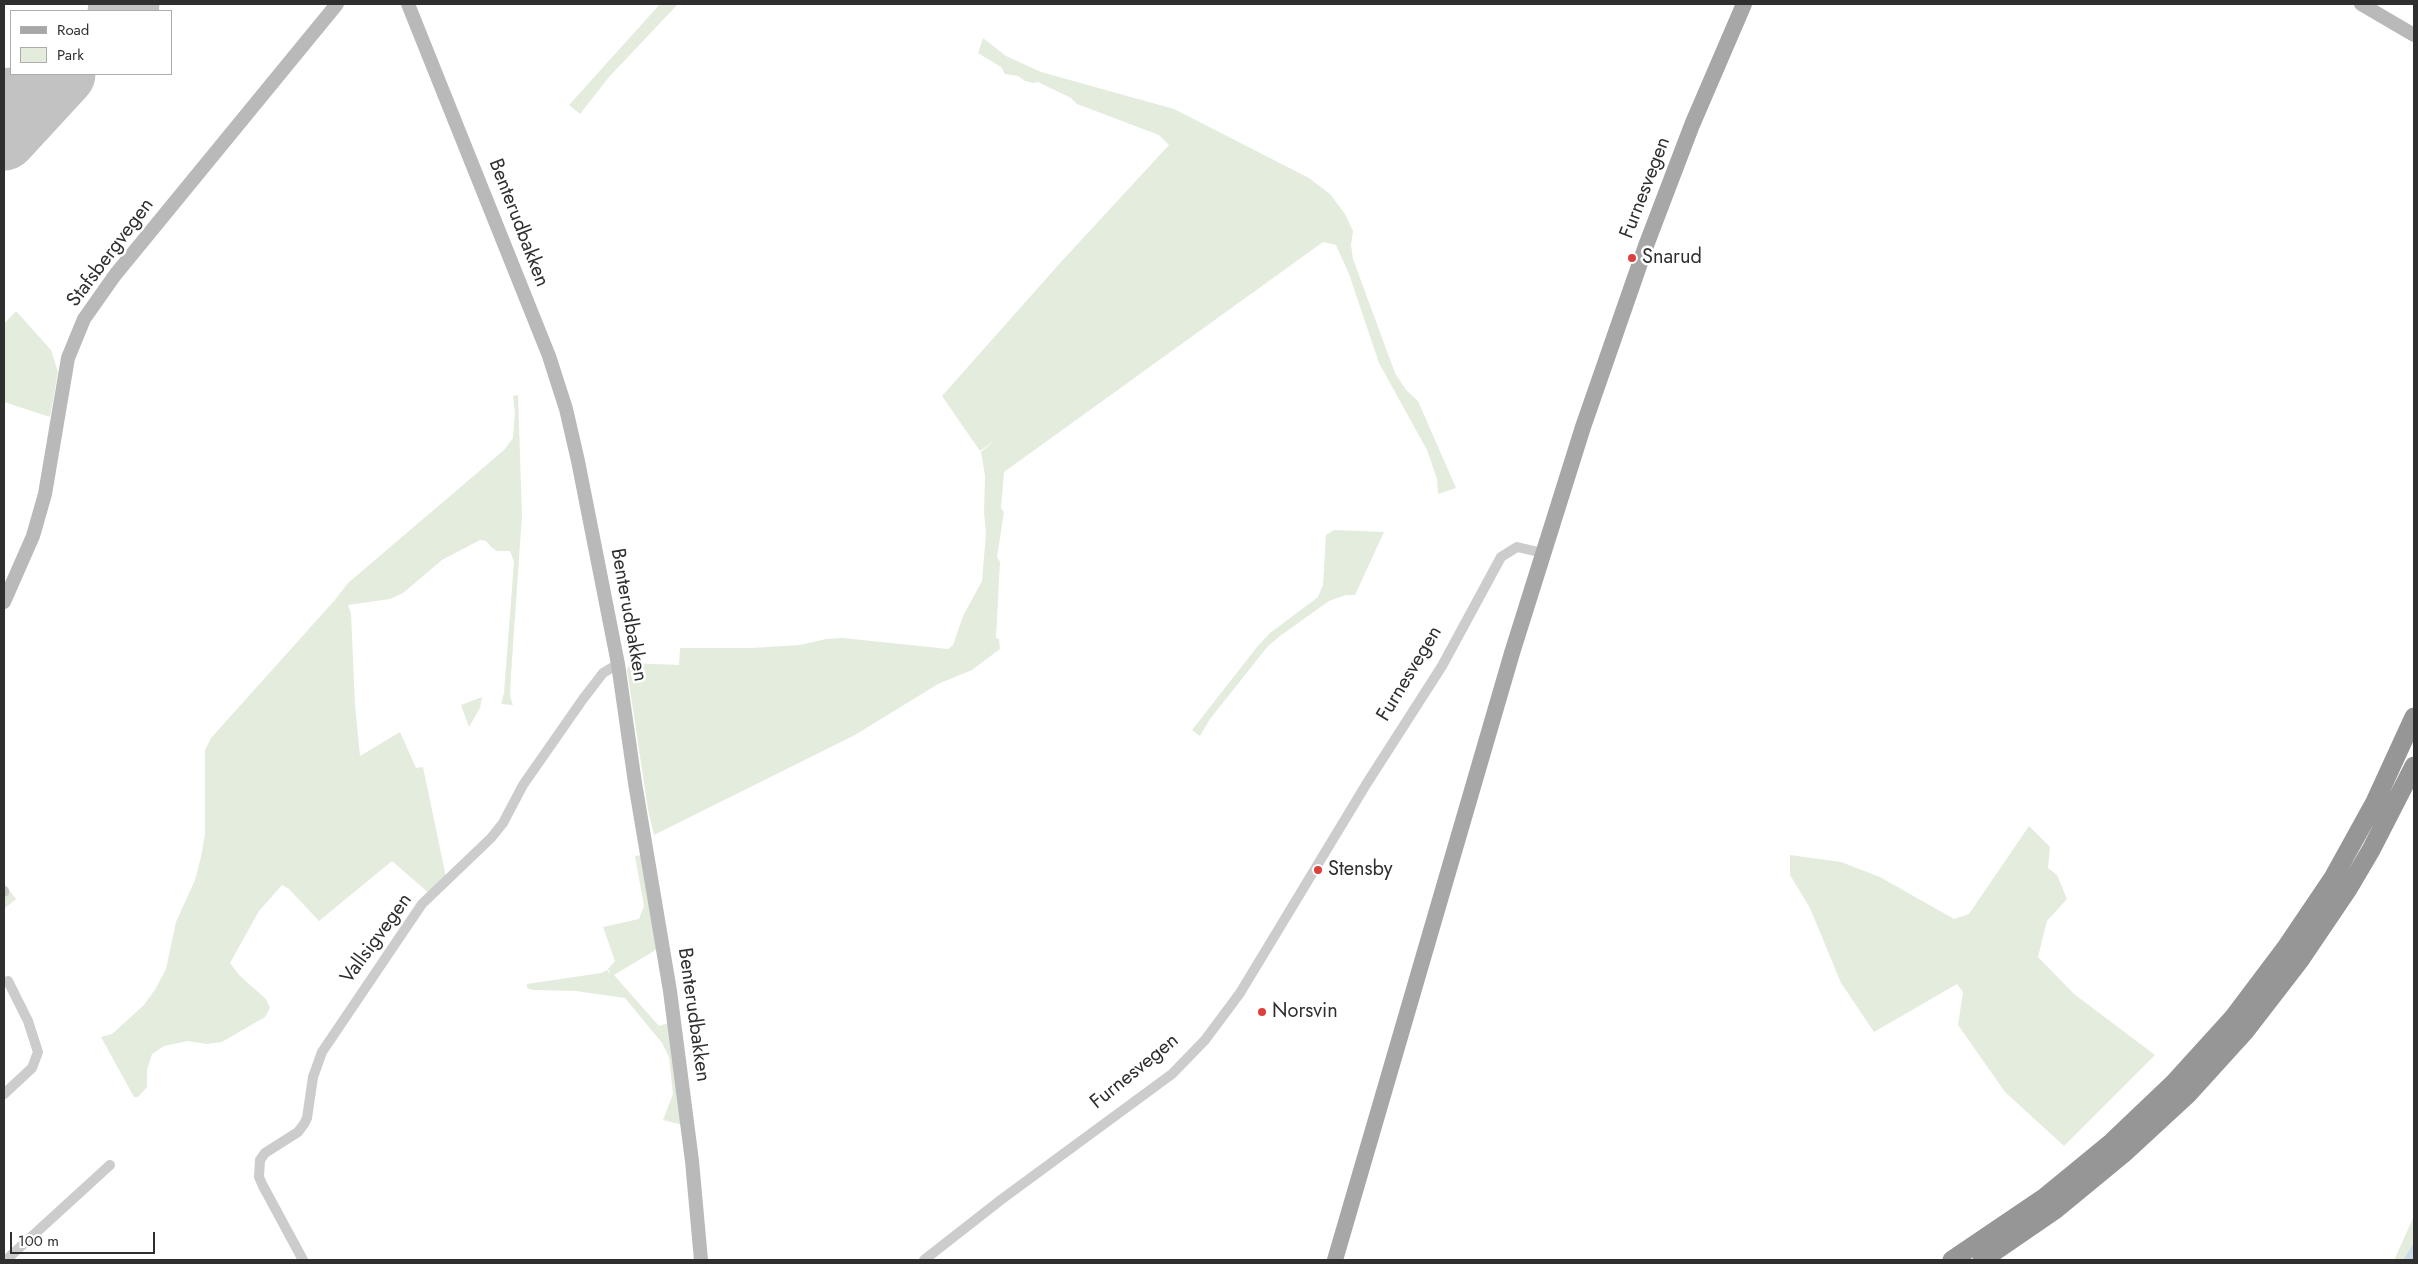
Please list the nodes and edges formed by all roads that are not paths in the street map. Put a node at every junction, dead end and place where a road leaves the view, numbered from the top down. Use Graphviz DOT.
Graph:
graph roads {
  1 [pos="337,4"];
  2 [pos="408,4"];
  3 [pos="1744,4"];
  4 [pos="2361,4"];
  5 [pos="2414,35"];
  6 [pos="1542,553"];
  7 [pos="4,602"];
  8 [pos="618,664"];
  9 [pos="2414,717"];
  10 [pos="2414,766"];
  11 [pos="8,981"];
  12 [pos="4,1094"];
  13 [pos="110,1164"];
  14 [pos="6,1260"];
  15 [pos="303,1260"];
  16 [pos="701,1260"];
  17 [pos="924,1260"];
  18 [pos="1335,1260"];
  19 [pos="1952,1260"];
  20 [pos="1982,1260"];
  1 -- 7 [label="main road, Stafsbergvegen"];
  2 -- 8 [label="main road, Benterudbakken"];
  3 -- 6 [label="main road, Furnesvegen"];
  4 -- 5 [label="main road"];
  6 -- 17 [label="street, Furnesvegen"];
  6 -- 18 [label="main road"];
  8 -- 15 [label="street, Vallsigvegen"];
  8 -- 16 [label="main road, Benterudbakken"];
  9 -- 19 [label="highway"];
  10 -- 20 [label="highway"];
  11 -- 12 [label="street"];
  13 -- 14 [label="street"];
}
